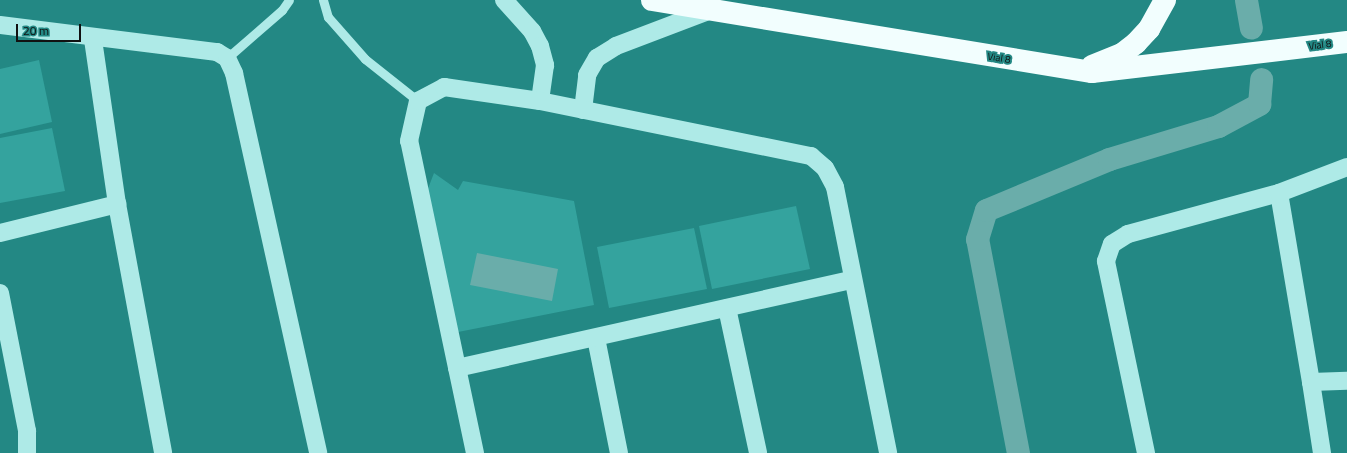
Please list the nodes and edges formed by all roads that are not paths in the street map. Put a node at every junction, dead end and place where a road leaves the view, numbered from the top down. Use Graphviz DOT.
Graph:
graph roads {
  1 [pos="289,0"];
  2 [pos="323,0"];
  3 [pos="504,0"];
  4 [pos="652,0"];
  5 [pos="1165,0"];
  6 [pos="710,10"];
  7 [pos="0,25"];
  8 [pos="93,39"];
  9 [pos="1347,42"];
  10 [pos="227,58"];
  11 [pos="1070,70"];
  12 [pos="418,101"];
  13 [pos="540,101"];
  14 [pos="583,110"];
  15 [pos="1347,167"];
  16 [pos="1279,193"];
  17 [pos="117,204"];
  18 [pos="0,233"];
  19 [pos="852,280"];
  20 [pos="0,293"];
  21 [pos="728,308"];
  22 [pos="596,338"];
  23 [pos="457,368"];
  24 [pos="1347,381"];
  25 [pos="1311,382"];
  26 [pos="27,453"];
  27 [pos="163,453"];
  28 [pos="318,453"];
  29 [pos="475,453"];
  30 [pos="620,453"];
  31 [pos="758,453"];
  32 [pos="888,453"];
  33 [pos="1146,453"];
  34 [pos="1322,453"];
  1 -- 10 [label="lane"];
  2 -- 12 [label="lane"];
  3 -- 13 [label="street"];
  4 -- 6 [label="main road, Vial 8"];
  5 -- 11 [label="main road"];
  6 -- 11 [label="main road, Vial 8"];
  6 -- 14 [label="street"];
  7 -- 8 [label="street"];
  8 -- 10 [label="street"];
  8 -- 17 [label="street"];
  9 -- 11 [label="main road, Vial 8"];
  10 -- 28 [label="street"];
  12 -- 13 [label="street"];
  12 -- 23 [label="street"];
  13 -- 14 [label="street"];
  14 -- 19 [label="street"];
  15 -- 16 [label="street"];
  16 -- 25 [label="street"];
  16 -- 33 [label="street"];
  17 -- 18 [label="street"];
  17 -- 27 [label="street"];
  19 -- 21 [label="street"];
  19 -- 32 [label="street"];
  20 -- 26 [label="street"];
  21 -- 22 [label="street"];
  21 -- 31 [label="street"];
  22 -- 23 [label="street"];
  22 -- 30 [label="street"];
  23 -- 29 [label="street"];
  24 -- 25 [label="street"];
  25 -- 34 [label="street"];
}
